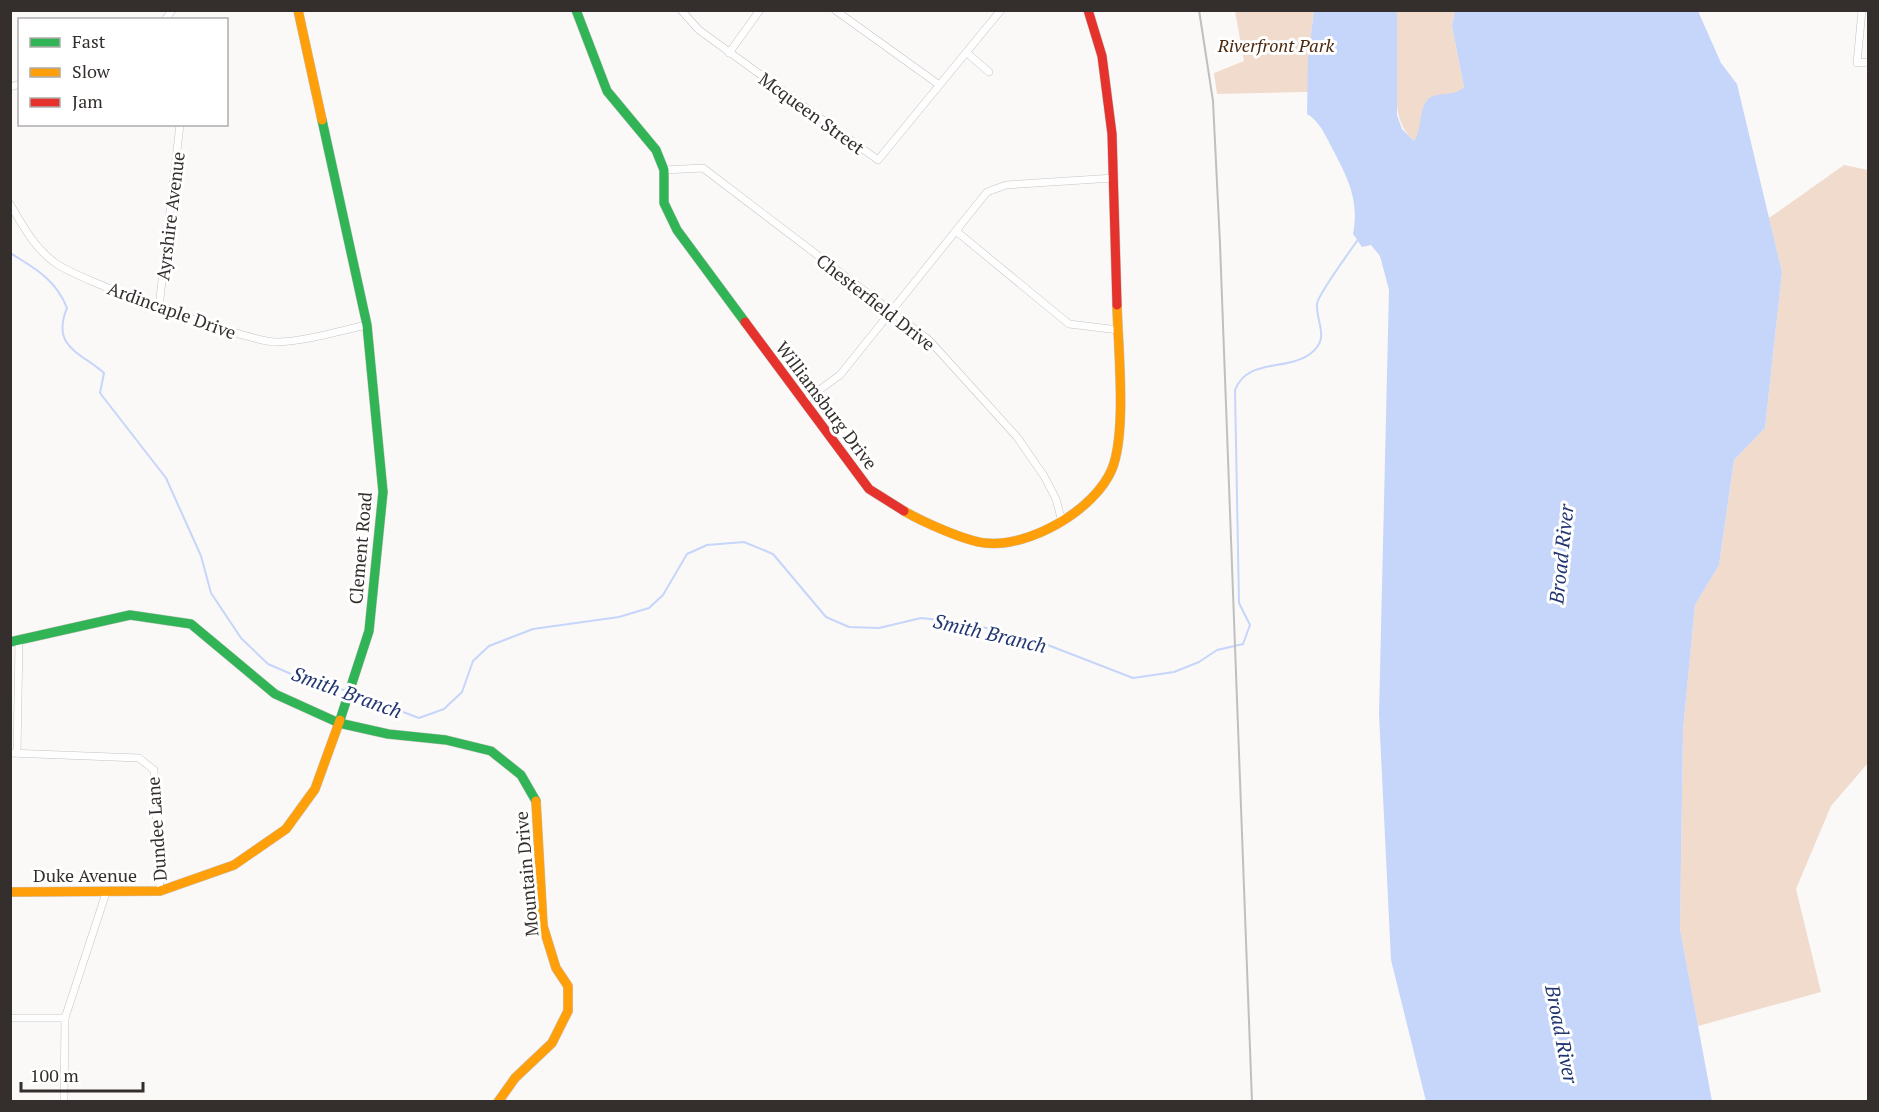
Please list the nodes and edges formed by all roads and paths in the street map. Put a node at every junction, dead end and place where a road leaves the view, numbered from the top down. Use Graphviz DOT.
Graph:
graph roads {
  1 [pos="298,10"];
  2 [pos="576,10"];
  3 [pos="681,10"];
  4 [pos="760,10"];
  5 [pos="835,10"];
  6 [pos="1088,10"];
  7 [pos="1862,10"];
  8 [pos="997,12"];
  9 [pos="729,53"];
  10 [pos="967,53"];
  11 [pos="1869,62"];
  12 [pos="990,72"];
  13 [pos="938,84"];
  14 [pos="180,126"];
  15 [pos="664,170"];
  16 [pos="1114,178"];
  17 [pos="10,204"];
  18 [pos="956,231"];
  19 [pos="159,307"];
  20 [pos="891,310"];
  21 [pos="367,325"];
  22 [pos="1119,330"];
  23 [pos="804,401"];
  24 [pos="1062,522"];
  25 [pos="15,642"];
  26 [pos="339,723"];
  27 [pos="14,753"];
  28 [pos="160,891"];
  29 [pos="10,892"];
  30 [pos="106,893"];
  31 [pos="10,1018"];
  32 [pos="65,1018"];
  33 [pos="64,1101"];
  34 [pos="498,1101"];
  1 -- 21 [label="street, Clement Road"];
  2 -- 15 [label="street, Williamsburg Drive"];
  3 -- 9 [label="street, Mcqueen Street"];
  4 -- 9 [label="street"];
  5 -- 13 [label="street"];
  6 -- 16 [label="street, Williamsburg Drive"];
  7 -- 11 [label="street"];
  8 -- 10 [label="street, Mcqueen Street"];
  9 -- 13 [label="street, Mcqueen Street"];
  10 -- 12 [label="street"];
  10 -- 13 [label="street, Mcqueen Street"];
  14 -- 19 [label="street, Ayrshire Avenue"];
  15 -- 20 [label="street, Chesterfield Drive"];
  15 -- 23 [label="street, Williamsburg Drive"];
  16 -- 18 [label="street"];
  16 -- 22 [label="street, Williamsburg Drive"];
  17 -- 19 [label="street, Ardincaple Drive"];
  18 -- 20 [label="street"];
  18 -- 22 [label="street"];
  19 -- 21 [label="street, Ardincaple Drive"];
  20 -- 23 [label="street"];
  20 -- 24 [label="street, Chesterfield Drive"];
  21 -- 26 [label="street, Clement Road"];
  22 -- 24 [label="street, Williamsburg Drive"];
  23 -- 24 [label="street, Williamsburg Drive"];
  25 -- 26 [label="street, Mountain Drive"];
  25 -- 27 [label="street"];
  26 -- 28 [label="street, Clement Road"];
  26 -- 34 [label="street, Mountain Drive"];
  27 -- 28 [label="street, Dundee Lane"];
  28 -- 30 [label="street, Duke Avenue"];
  29 -- 30 [label="street, Duke Avenue"];
  30 -- 32 [label="street"];
  31 -- 32 [label="street"];
  32 -- 33 [label="street"];
}
